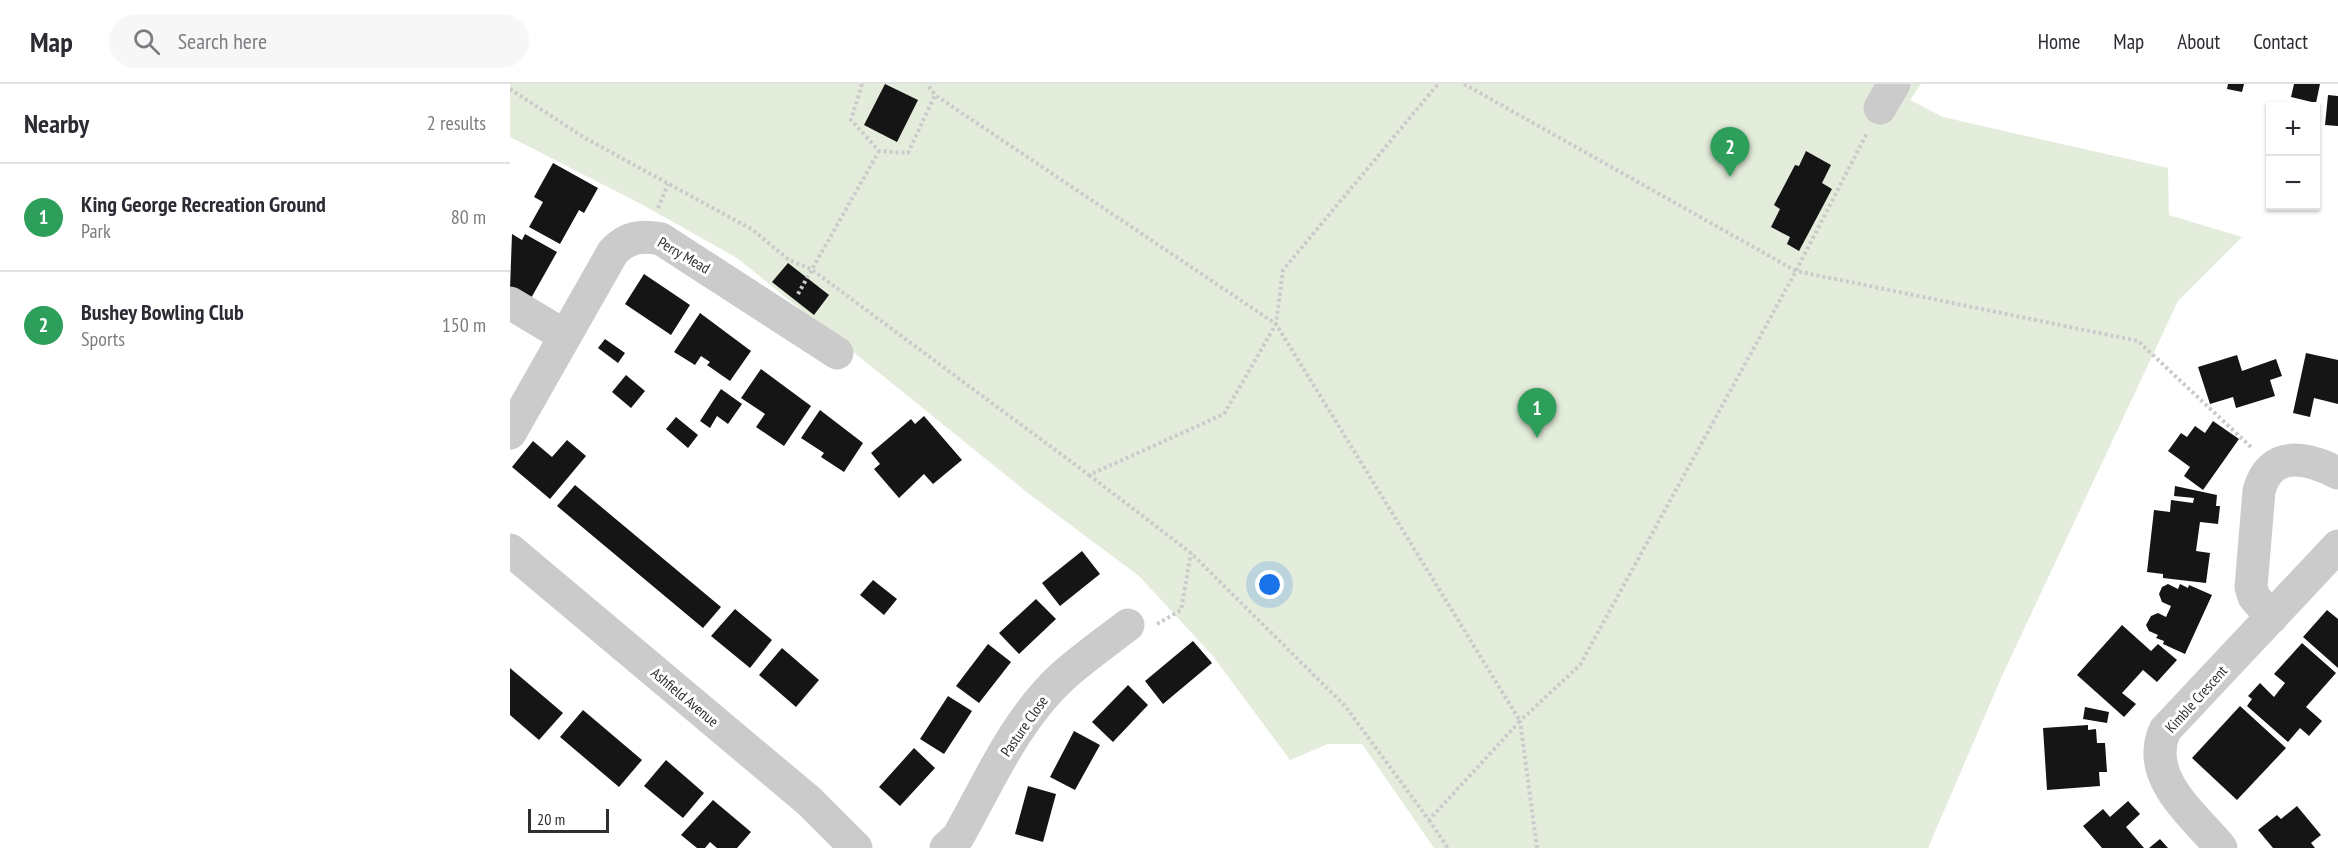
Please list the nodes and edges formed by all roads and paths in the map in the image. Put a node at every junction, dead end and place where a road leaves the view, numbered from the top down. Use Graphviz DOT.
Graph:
graph roads {
  1 [pos="862,84"];
  2 [pos="927,84"];
  3 [pos="1438,84"];
  4 [pos="1464,84"];
  5 [pos="510,89"];
  6 [pos="935,95"];
  7 [pos="1887,96"];
  8 [pos="879,151"];
  9 [pos="811,269"];
  10 [pos="1796,271"];
  11 [pos="510,303"];
  12 [pos="1276,324"];
  13 [pos="565,336"];
  14 [pos="837,353"];
  15 [pos="510,433"];
  16 [pos="2272,467"];
  17 [pos="2338,473"];
  18 [pos="1089,475"];
  19 [pos="2338,546"];
  20 [pos="510,550"];
  21 [pos="1191,553"];
  22 [pos="2272,617"];
  23 [pos="1128,625"];
  24 [pos="1520,721"];
  25 [pos="1429,820"];
  26 [pos="856,848"];
  27 [pos="946,848"];
  28 [pos="1448,848"];
  29 [pos="1537,848"];
  30 [pos="2221,848"];
  1 -- 8 [label="path"];
  2 -- 6 [label="path"];
  3 -- 12 [label="path"];
  4 -- 10 [label="path"];
  5 -- 9 [label="path"];
  6 -- 8 [label="path"];
  6 -- 12 [label="path"];
  7 -- 10 [label="path"];
  8 -- 9 [label="path"];
  9 -- 18 [label="path"];
  10 -- 16 [label="path"];
  10 -- 24 [label="path"];
  11 -- 13 [label="street"];
  12 -- 18 [label="path"];
  12 -- 24 [label="path"];
  13 -- 14 [label="street, Perry Mead"];
  13 -- 15 [label="street, Perry Mead"];
  16 -- 17 [label="street"];
  16 -- 22 [label="street"];
  18 -- 21 [label="path"];
  19 -- 22 [label="street, Kimble Crescent"];
  20 -- 26 [label="street, Ashfield Avenue"];
  21 -- 23 [label="path"];
  21 -- 25 [label="path"];
  22 -- 30 [label="street, Kimble Crescent"];
  23 -- 27 [label="street, Pasture Close"];
  24 -- 25 [label="path"];
  24 -- 29 [label="path"];
  25 -- 28 [label="path"];
}
